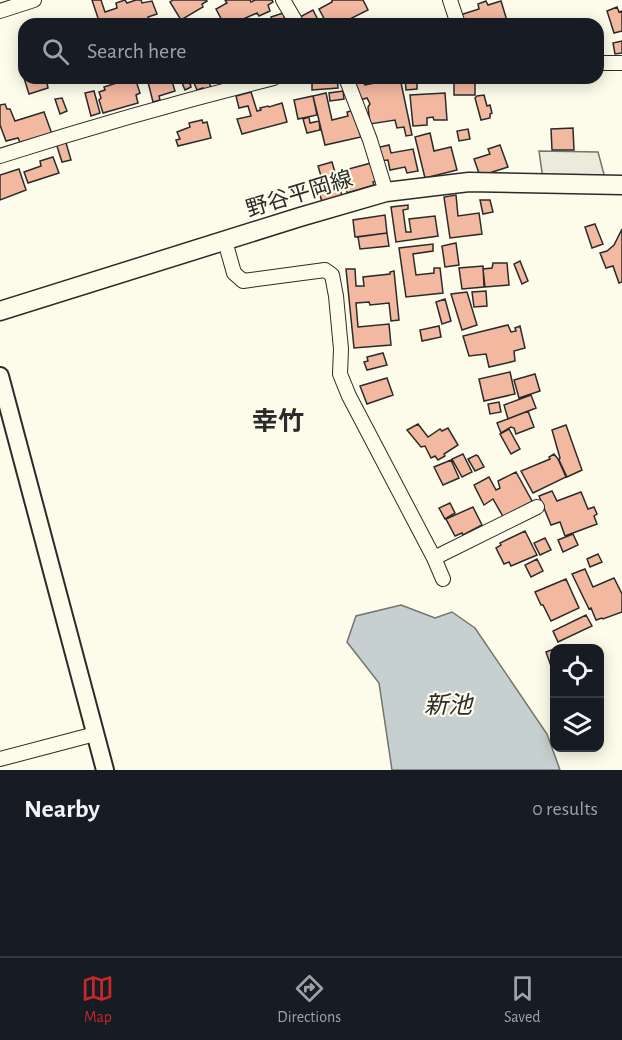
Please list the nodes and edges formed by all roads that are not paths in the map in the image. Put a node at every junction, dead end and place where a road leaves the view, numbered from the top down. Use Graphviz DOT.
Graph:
graph roads {
  1 [pos="34,0"];
  2 [pos="283,0"];
  3 [pos="450,0"];
  4 [pos="0,11"];
  5 [pos="294,18"];
  6 [pos="456,18"];
  7 [pos="604,63"];
  8 [pos="622,63"];
  9 [pos="251,84"];
  10 [pos="348,84"];
  11 [pos="0,156"];
  12 [pos="622,185"];
  13 [pos="386,192"];
  14 [pos="225,240"];
  15 [pos="0,311"];
  16 [pos="0,376"];
  17 [pos="537,507"];
  18 [pos="434,558"];
  19 [pos="442,579"];
  20 [pos="95,734"];
  21 [pos="0,759"];
  22 [pos="105,770"];
  1 -- 4 [label="street"];
  2 -- 5 [label="street"];
  3 -- 6 [label="street"];
  7 -- 8 [label="street"];
  9 -- 11 [label="street"];
  10 -- 13 [label="street"];
  12 -- 13 [label="main road, 野谷平岡線"];
  13 -- 14 [label="main road, 野谷平岡線"];
  14 -- 15 [label="main road, 野谷平岡線"];
  14 -- 18 [label="street"];
  16 -- 20 [label="street"];
  17 -- 18 [label="street"];
  18 -- 19 [label="street"];
  20 -- 21 [label="street"];
  20 -- 22 [label="street"];
}
